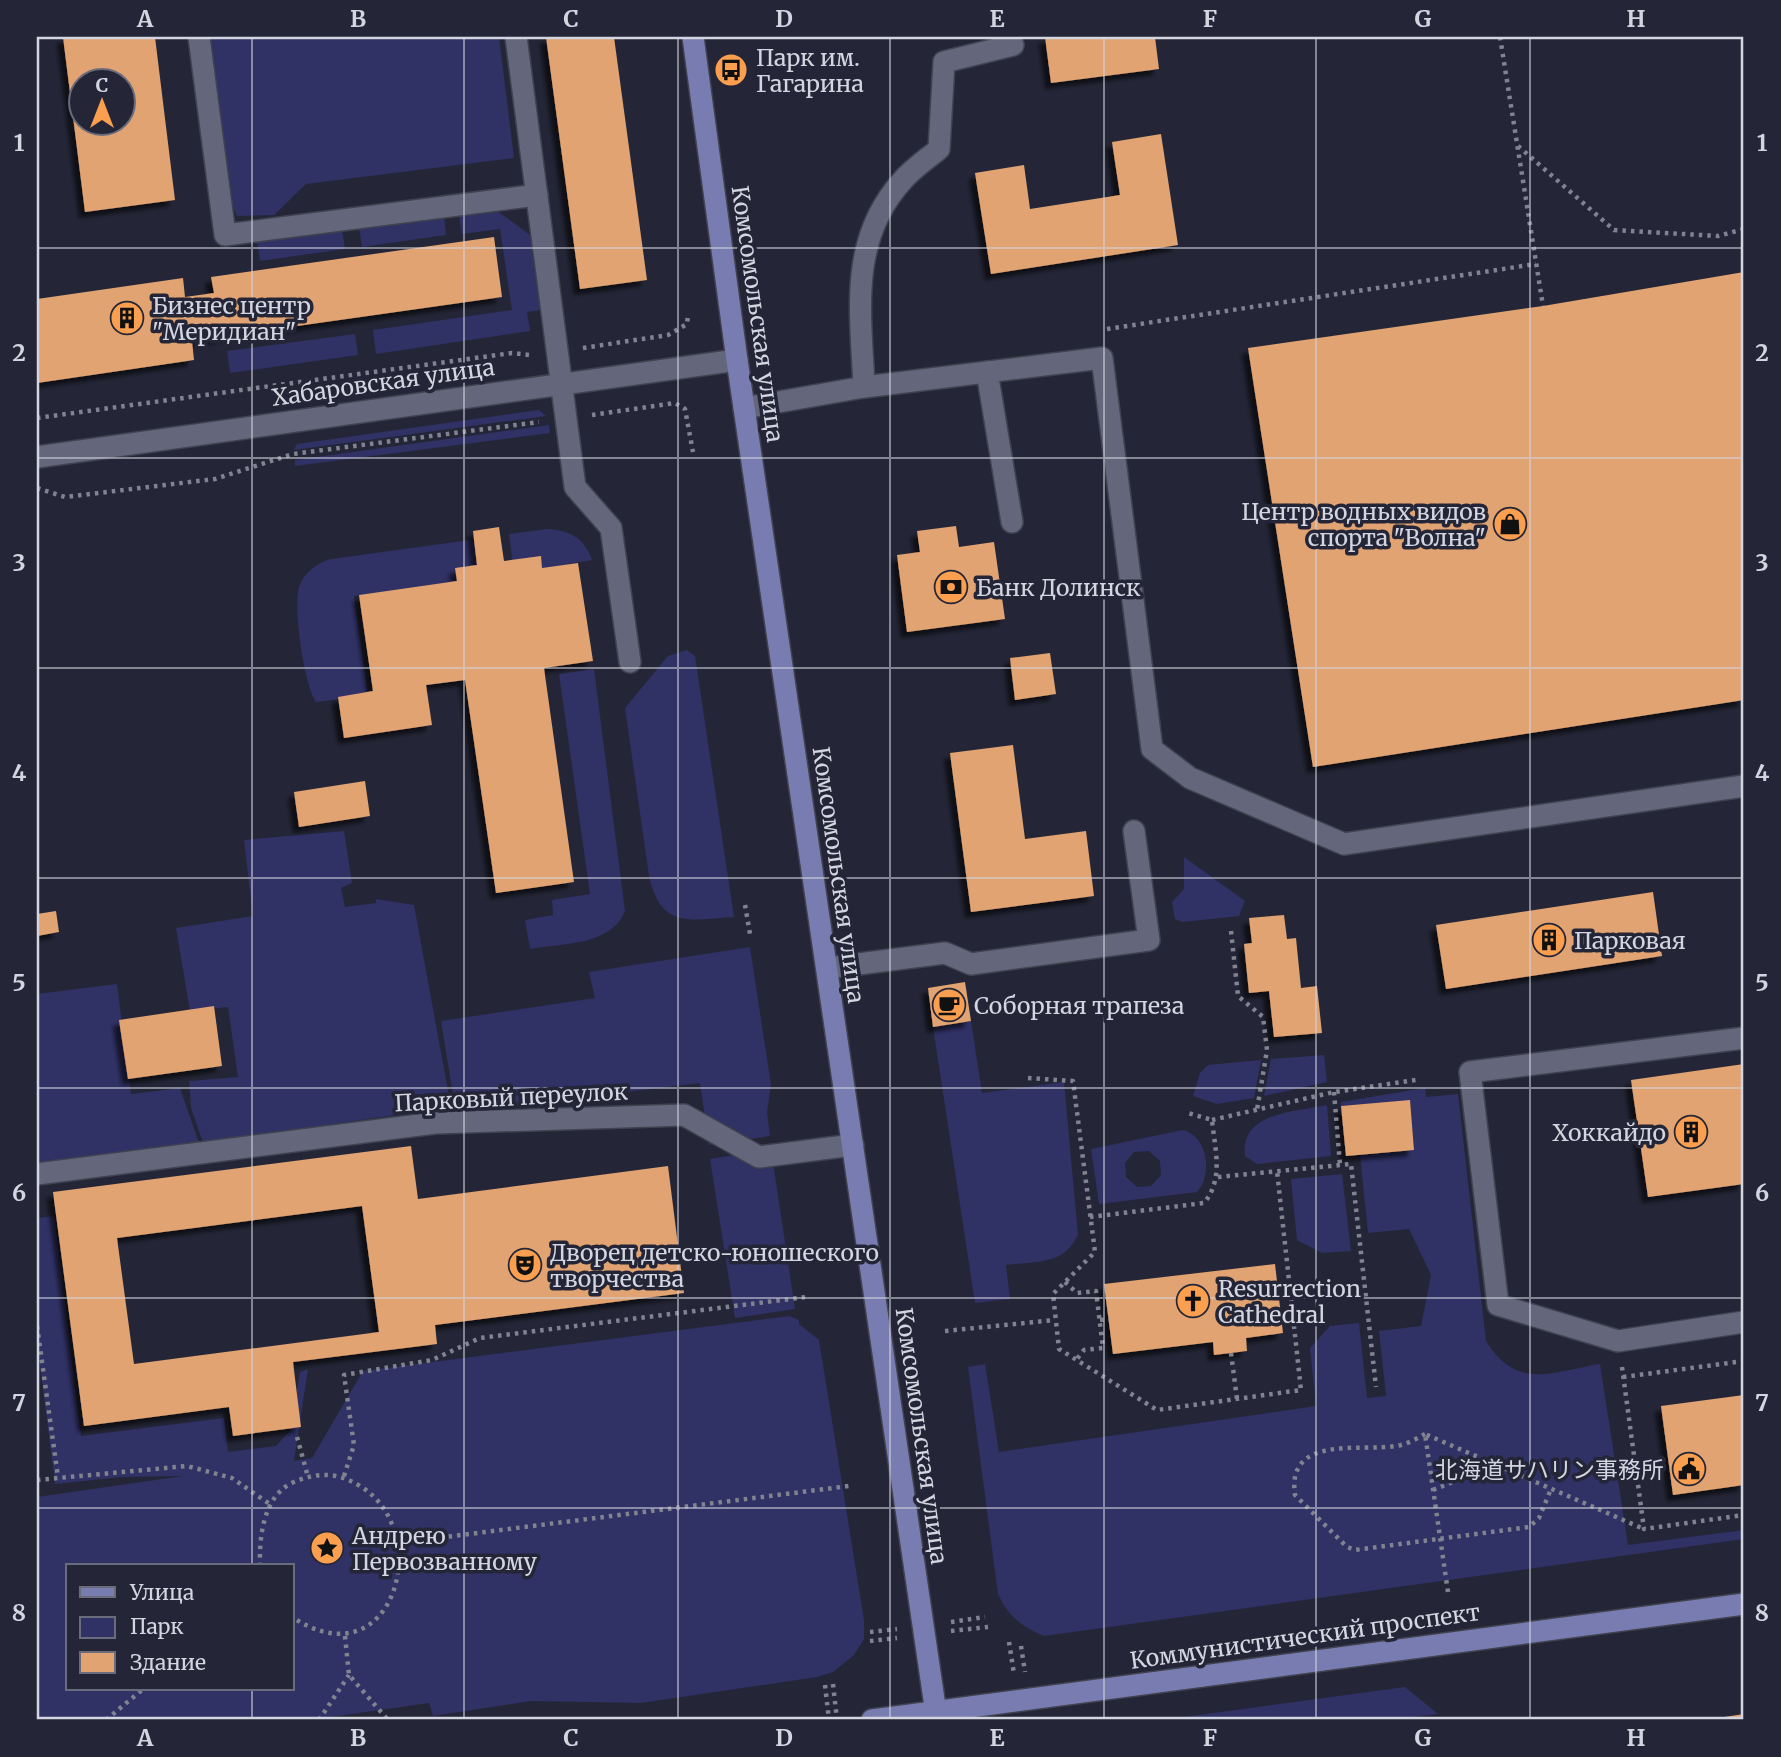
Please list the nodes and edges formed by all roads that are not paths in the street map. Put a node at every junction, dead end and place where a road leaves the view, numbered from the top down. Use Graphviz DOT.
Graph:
graph roads {
  1 [pos="199,37"];
  2 [pos="516,37"];
  3 [pos="693,37"];
  4 [pos="1013,44"];
  5 [pos="537,195"];
  6 [pos="737,360"];
  7 [pos="987,372"];
  8 [pos="564,383"];
  9 [pos="864,387"];
  10 [pos="744,408"];
  11 [pos="37,457"];
  12 [pos="1012,522"];
  13 [pos="630,662"];
  14 [pos="1744,786"];
  15 [pos="1135,831"];
  16 [pos="827,968"];
  17 [pos="1744,1038"];
  18 [pos="853,1144"];
  19 [pos="37,1174"];
  20 [pos="1744,1322"];
  21 [pos="1744,1604"];
  22 [pos="936,1716"];
  23 [pos="872,1720"];
  1 -- 5 [label="street"];
  2 -- 5 [label="street"];
  3 -- 6 [label="main road, Комсомольская улица"];
  4 -- 9 [label="street"];
  5 -- 8 [label="street"];
  6 -- 8 [label="street, Хабаровская улица"];
  6 -- 10 [label="main road, Комсомольская улица"];
  7 -- 9 [label="street"];
  7 -- 12 [label="street"];
  7 -- 14 [label="street"];
  8 -- 11 [label="street, Хабаровская улица"];
  8 -- 13 [label="street"];
  9 -- 10 [label="street"];
  10 -- 16 [label="main road, Комсомольская улица"];
  15 -- 16 [label="street"];
  16 -- 18 [label="main road, Комсомольская улица"];
  17 -- 20 [label="street"];
  18 -- 19 [label="street, Парковый переулок"];
  18 -- 22 [label="main road, Комсомольская улица"];
  21 -- 22 [label="main road, Коммунистический проспект"];
  22 -- 23 [label="main road, Коммунистический проспект"];
}
